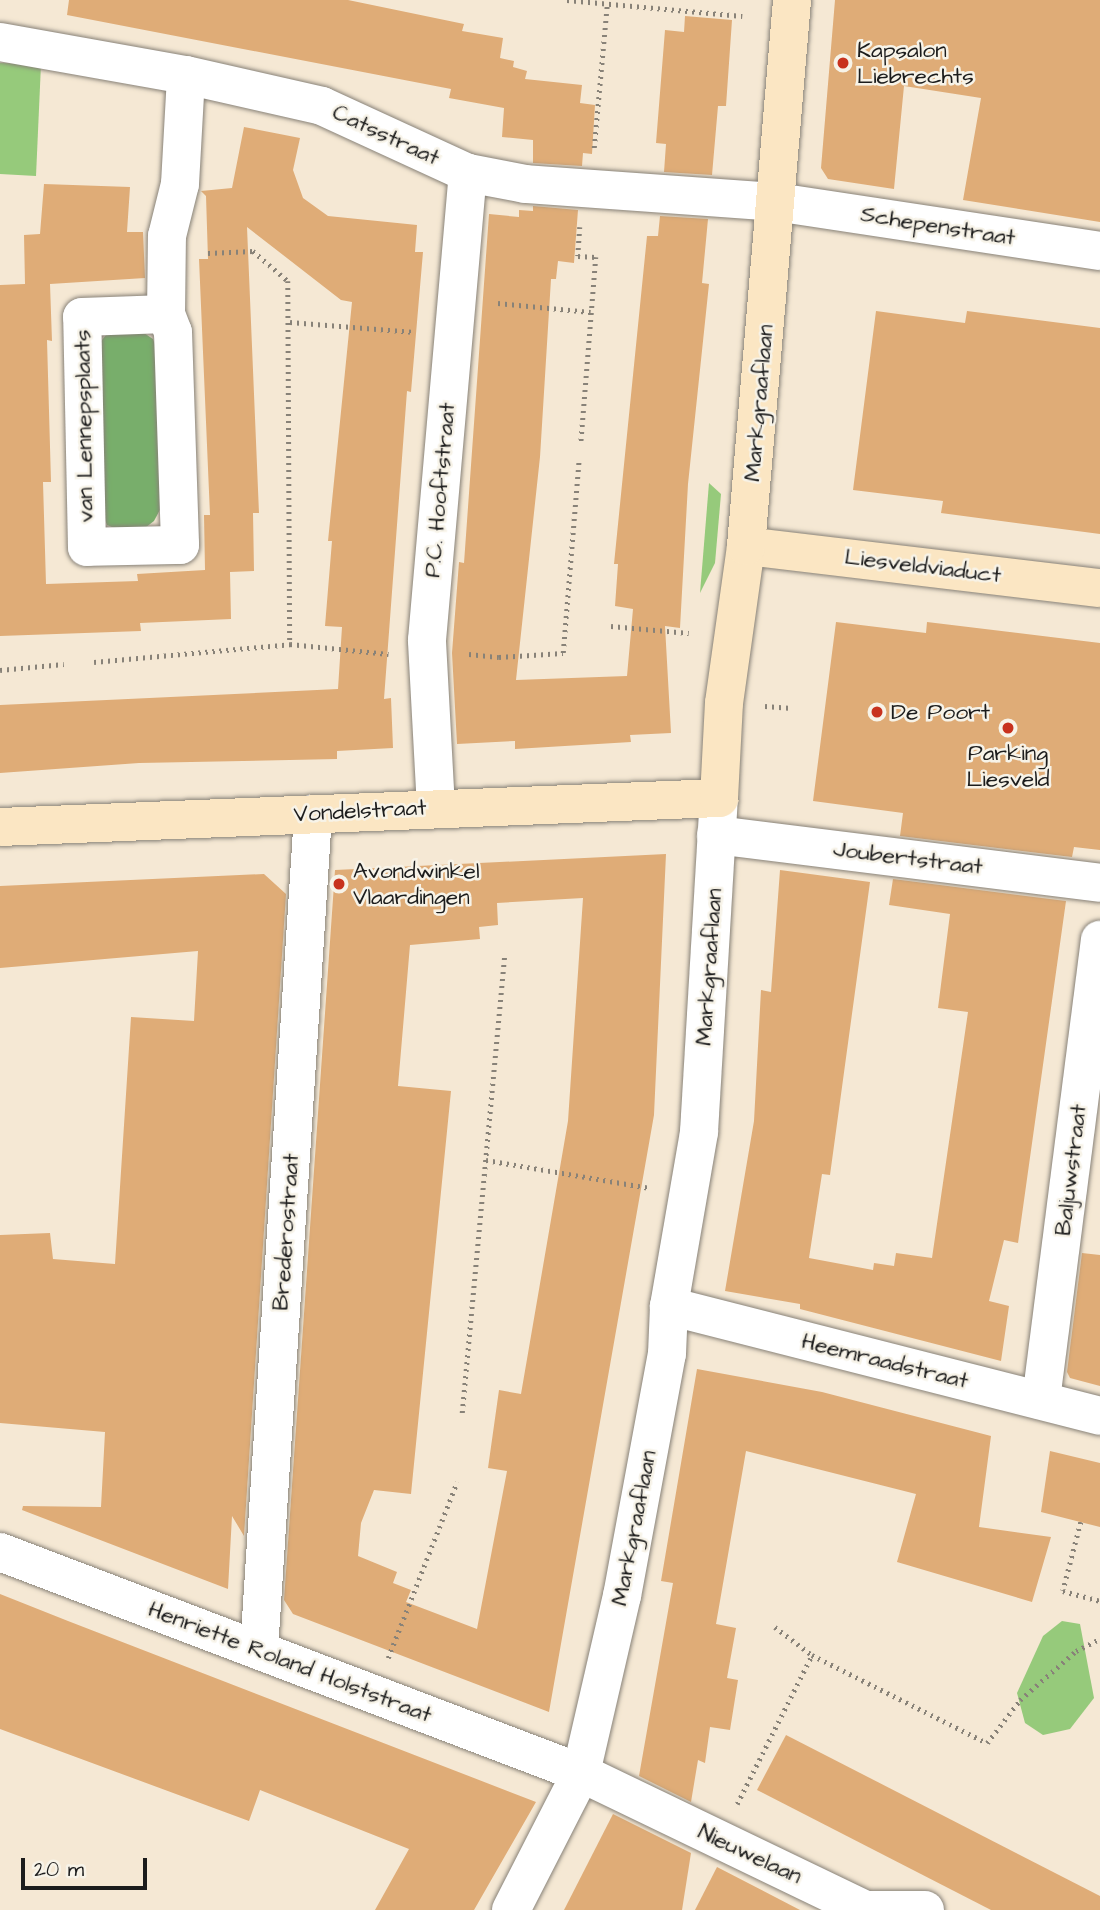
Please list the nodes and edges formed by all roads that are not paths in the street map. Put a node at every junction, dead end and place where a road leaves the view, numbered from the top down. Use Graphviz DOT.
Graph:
graph roads {
  1 [pos="792,0"];
  2 [pos="0,42"];
  3 [pos="186,75"];
  4 [pos="468,173"];
  5 [pos="776,202"];
  6 [pos="1100,251"];
  7 [pos="166,314"];
  8 [pos="746,546"];
  9 [pos="1100,588"];
  10 [pos="436,808"];
  11 [pos="313,814"];
  12 [pos="718,817"];
  13 [pos="0,827"];
  14 [pos="1100,883"];
  15 [pos="1100,940"];
  16 [pos="669,1306"];
  17 [pos="1041,1400"];
  18 [pos="1100,1416"];
  19 [pos="0,1552"];
  20 [pos="259,1650"];
  21 [pos="580,1773"];
  22 [pos="511,1910"];
  23 [pos="925,1910"];
  1 -- 5 [label="street, Markgraaflaan"];
  2 -- 3 [label="street, Catsstraat"];
  3 -- 4 [label="street, Catsstraat"];
  3 -- 7 [label="street, van Lennepsplaats"];
  4 -- 5 [label="street, Catsstraat"];
  4 -- 10 [label="street, P.C. Hooftstraat"];
  5 -- 6 [label="street, Schepenstraat"];
  5 -- 8 [label="street, Markgraaflaan"];
  7 -- 7 [label="street, van Lennepsplaats"];
  8 -- 9 [label="street, Liesveldviaduct"];
  8 -- 12 [label="street, Markgraaflaan"];
  10 -- 11 [label="street, Vondelstraat"];
  10 -- 12 [label="street, Vondelstraat"];
  11 -- 13 [label="street, Vondelstraat"];
  11 -- 20 [label="street, Brederostraat"];
  12 -- 14 [label="street, Joubertstraat"];
  12 -- 16 [label="street, Markgraaflaan"];
  15 -- 17 [label="street, Baljuwstraat"];
  16 -- 17 [label="street, Heemraadstraat"];
  16 -- 21 [label="street, Markgraaflaan"];
  17 -- 18 [label="street, Heemraadstraat"];
  19 -- 20 [label="street, Henriette Roland Holststraat"];
  20 -- 21 [label="street, Henriette Roland Holststraat"];
  21 -- 22 [label="street, Markgraaflaan"];
  21 -- 23 [label="street, Nieuwelaan"];
}
